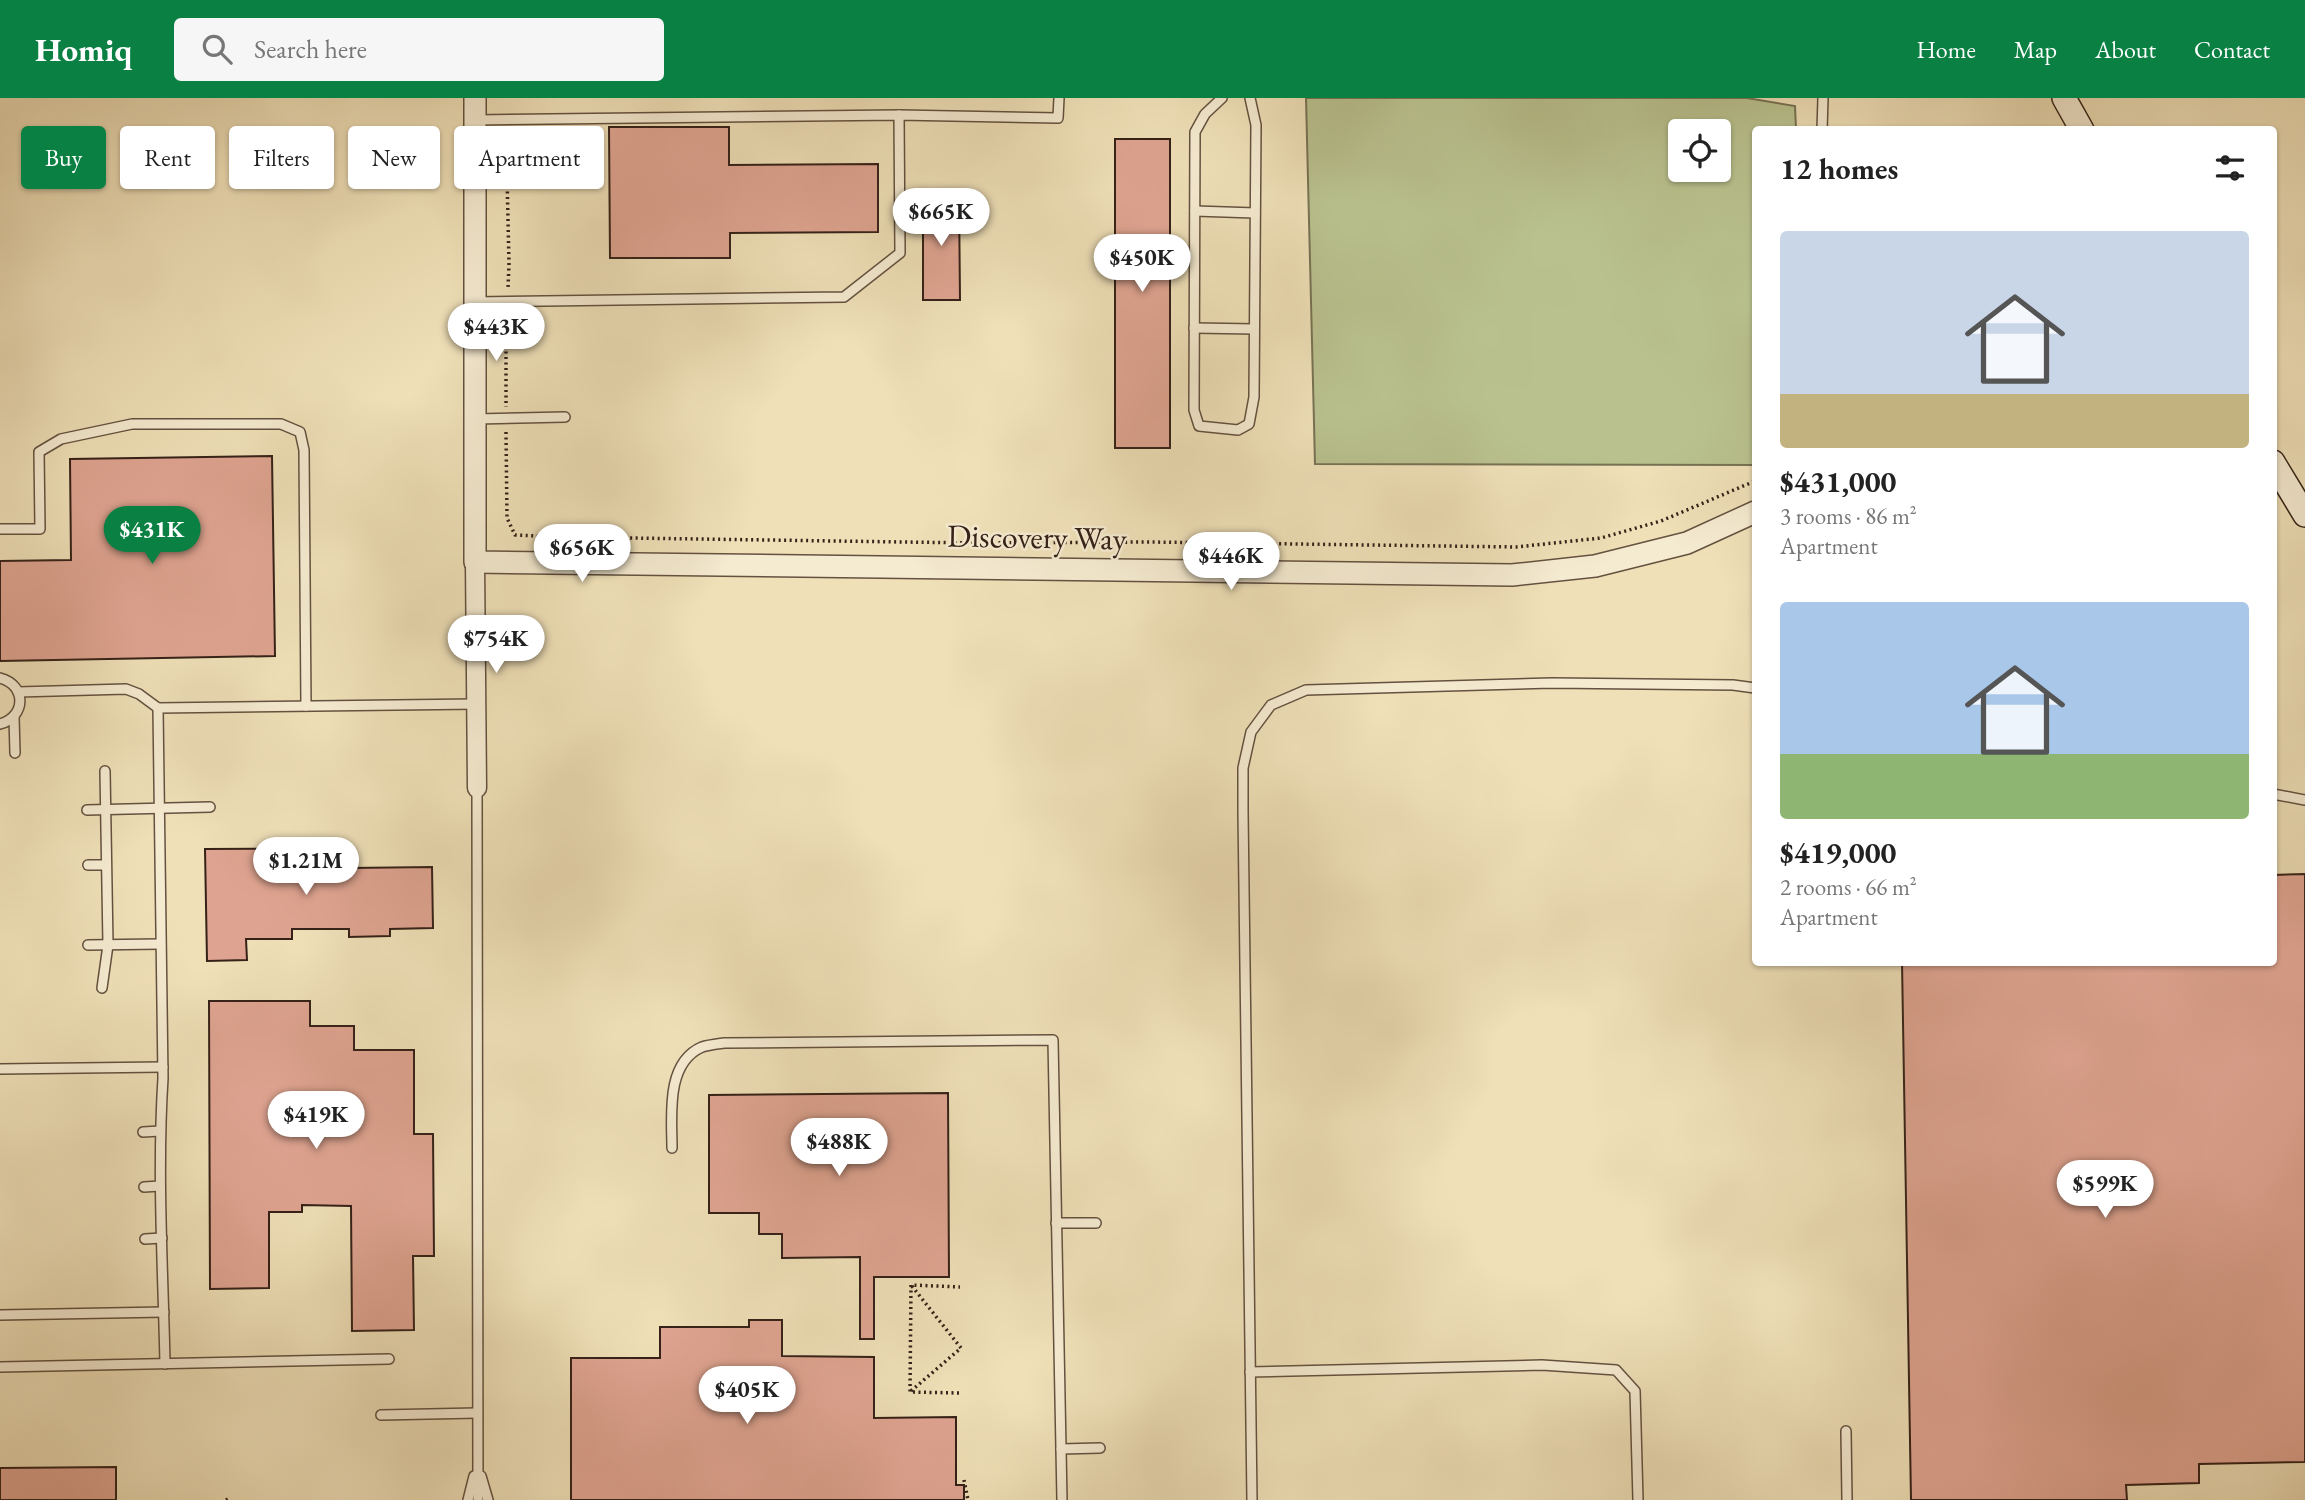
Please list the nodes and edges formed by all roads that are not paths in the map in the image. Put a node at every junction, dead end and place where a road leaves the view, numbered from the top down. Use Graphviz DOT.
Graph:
graph roads {
  1 [pos="475,98"];
  2 [pos="1059,98"];
  3 [pos="1222,98"];
  4 [pos="1250,98"];
  5 [pos="1823,98"];
  6 [pos="2064,98"];
  7 [pos="899,115"];
  8 [pos="475,120"];
  9 [pos="1822,126"];
  10 [pos="2080,126"];
  11 [pos="1195,211"];
  12 [pos="1255,213"];
  13 [pos="475,302"];
  14 [pos="1194,328"];
  15 [pos="1254,329"];
  16 [pos="565,417"];
  17 [pos="475,419"];
  18 [pos="2277,473"];
  19 [pos="1752,513"];
  20 [pos="2305,515"];
  21 [pos="0,529"];
  22 [pos="475,562"];
  23 [pos="0,678"];
  24 [pos="1752,688"];
  25 [pos="18,692"];
  26 [pos="477,704"];
  27 [pos="306,706"];
  28 [pos="158,708"];
  29 [pos="14,717"];
  30 [pos="0,724"];
  31 [pos="15,753"];
  32 [pos="105,771"];
  33 [pos="477,788"];
  34 [pos="2277,795"];
  35 [pos="2305,800"];
  36 [pos="210,807"];
  37 [pos="160,808"];
  38 [pos="87,810"];
  39 [pos="105,810"];
  40 [pos="88,865"];
  41 [pos="106,865"];
  42 [pos="160,944"];
  43 [pos="108,945"];
  44 [pos="88,946"];
  45 [pos="102,988"];
  46 [pos="163,1066"];
  47 [pos="0,1069"];
  48 [pos="160,1131"];
  49 [pos="144,1132"];
  50 [pos="672,1149"];
  51 [pos="160,1186"];
  52 [pos="144,1187"];
  53 [pos="1056,1223"];
  54 [pos="1096,1223"];
  55 [pos="162,1238"];
  56 [pos="145,1239"];
  57 [pos="164,1312"];
  58 [pos="0,1315"];
  59 [pos="389,1359"];
  60 [pos="165,1364"];
  61 [pos="0,1367"];
  62 [pos="1250,1372"];
  63 [pos="477,1413"];
  64 [pos="381,1415"];
  65 [pos="1846,1432"];
  66 [pos="1100,1448"];
  67 [pos="1061,1449"];
  68 [pos="477,1464"];
  69 [pos="468,1500"];
  70 [pos="478,1500"];
  71 [pos="488,1500"];
  72 [pos="1062,1500"];
  73 [pos="1252,1500"];
  74 [pos="1639,1500"];
  75 [pos="1847,1500"];
  1 -- 8 [label="street"];
  2 -- 7 [label="lane"];
  3 -- 11 [label="lane"];
  4 -- 12 [label="lane"];
  5 -- 9 [label="lane"];
  6 -- 10 [label="main road"];
  7 -- 8 [label="lane"];
  7 -- 13 [label="lane"];
  8 -- 13 [label="street"];
  11 -- 12 [label="lane"];
  11 -- 14 [label="lane"];
  12 -- 15 [label="lane"];
  13 -- 17 [label="street"];
  14 -- 15 [label="lane"];
  14 -- 15 [label="lane"];
  16 -- 17 [label="lane"];
  17 -- 22 [label="street"];
  18 -- 20 [label="main road"];
  19 -- 22 [label="street, Discovery Way"];
  21 -- 27 [label="lane"];
  22 -- 26 [label="street"];
  23 -- 25 [label="lane"];
  24 -- 62 [label="lane"];
  25 -- 28 [label="lane"];
  25 -- 29 [label="lane"];
  26 -- 27 [label="lane"];
  26 -- 33 [label="street"];
  27 -- 28 [label="lane"];
  28 -- 37 [label="lane"];
  29 -- 30 [label="lane"];
  29 -- 31 [label="lane"];
  32 -- 39 [label="lane"];
  33 -- 63 [label="lane"];
  34 -- 35 [label="lane"];
  36 -- 37 [label="lane"];
  37 -- 39 [label="lane"];
  37 -- 42 [label="lane"];
  38 -- 39 [label="lane"];
  39 -- 41 [label="lane"];
  40 -- 41 [label="lane"];
  41 -- 43 [label="lane"];
  42 -- 43 [label="lane"];
  42 -- 46 [label="lane"];
  43 -- 44 [label="lane"];
  43 -- 45 [label="lane"];
  46 -- 47 [label="lane"];
  46 -- 48 [label="lane"];
  48 -- 49 [label="lane"];
  48 -- 51 [label="lane"];
  50 -- 53 [label="lane"];
  51 -- 52 [label="lane"];
  51 -- 55 [label="lane"];
  53 -- 54 [label="lane"];
  53 -- 67 [label="lane"];
  55 -- 56 [label="lane"];
  55 -- 57 [label="lane"];
  57 -- 58 [label="lane"];
  57 -- 60 [label="lane"];
  59 -- 60 [label="lane"];
  60 -- 61 [label="lane"];
  62 -- 73 [label="lane"];
  62 -- 74 [label="lane"];
  63 -- 64 [label="lane"];
  63 -- 68 [label="lane"];
  65 -- 75 [label="lane"];
  66 -- 67 [label="lane"];
  67 -- 72 [label="lane"];
  68 -- 69 [label="lane"];
  68 -- 70 [label="lane"];
  68 -- 71 [label="lane"];
}
